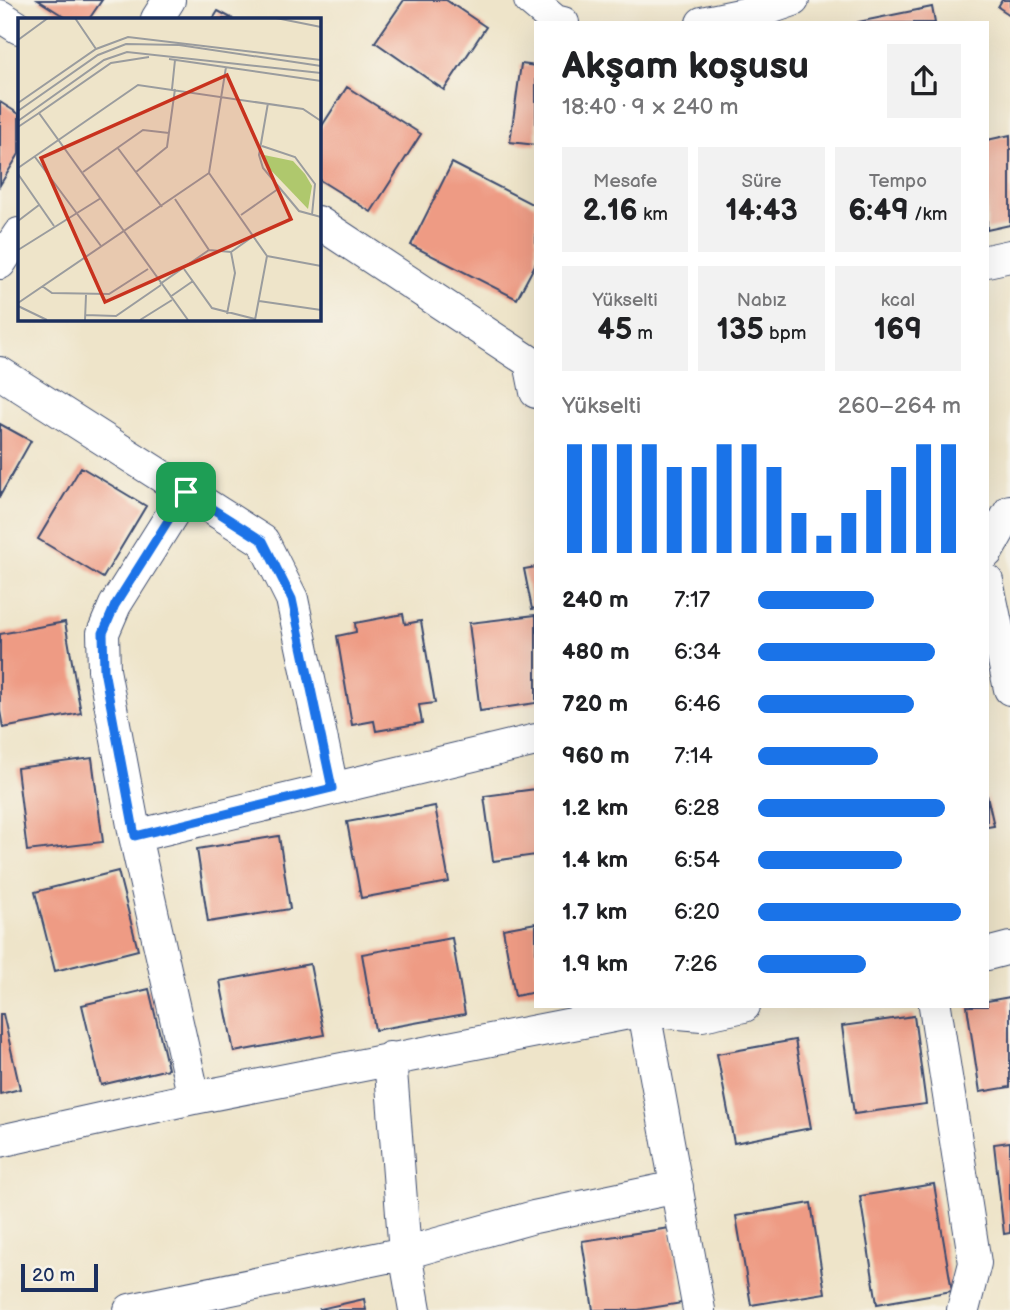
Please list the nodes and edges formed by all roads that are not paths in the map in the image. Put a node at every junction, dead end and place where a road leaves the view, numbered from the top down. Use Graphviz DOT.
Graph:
graph roads {
  1 [pos="169,0"];
  2 [pos="530,0"];
  3 [pos="793,0"];
  4 [pos="802,0"];
  5 [pos="0,16"];
  6 [pos="158,18"];
  7 [pos="555,21"];
  8 [pos="712,21"];
  9 [pos="807,21"];
  10 [pos="18,27"];
  11 [pos="320,223"];
  12 [pos="18,236"];
  13 [pos="1010,256"];
  14 [pos="989,261"];
  15 [pos="0,264"];
  16 [pos="534,371"];
  17 [pos="0,373"];
  18 [pos="186,492"];
  19 [pos="1010,511"];
  20 [pos="989,548"];
  21 [pos="989,590"];
  22 [pos="1010,689"];
  23 [pos="534,740"];
  24 [pos="332,788"];
  25 [pos="135,836"];
  26 [pos="1010,948"];
  27 [pos="989,953"];
  28 [pos="644,1008"];
  29 [pos="734,1008"];
  30 [pos="935,1008"];
  31 [pos="390,1058"];
  32 [pos="194,1098"];
  33 [pos="0,1141"];
  34 [pos="677,1187"];
  35 [pos="405,1253"];
  36 [pos="130,1310"];
  37 [pos="415,1310"];
  38 [pos="699,1310"];
  39 [pos="963,1310"];
  1 -- 6 [label="street"];
  2 -- 7 [label="street"];
  3 -- 8 [label="street"];
  4 -- 9 [label="street"];
  5 -- 10 [label="street"];
  11 -- 16 [label="street"];
  12 -- 15 [label="street"];
  13 -- 14 [label="street"];
  17 -- 18 [label="street"];
  18 -- 24 [label="street"];
  18 -- 25 [label="street"];
  19 -- 20 [label="street"];
  21 -- 22 [label="street"];
  23 -- 24 [label="street"];
  24 -- 25 [label="street"];
  25 -- 32 [label="street"];
  26 -- 27 [label="street"];
  28 -- 29 [label="street"];
  28 -- 31 [label="street"];
  28 -- 34 [label="street"];
  30 -- 39 [label="street"];
  31 -- 32 [label="street"];
  31 -- 35 [label="street"];
  32 -- 33 [label="street"];
  34 -- 35 [label="street"];
  34 -- 38 [label="street"];
  35 -- 36 [label="street"];
  35 -- 37 [label="street"];
}
